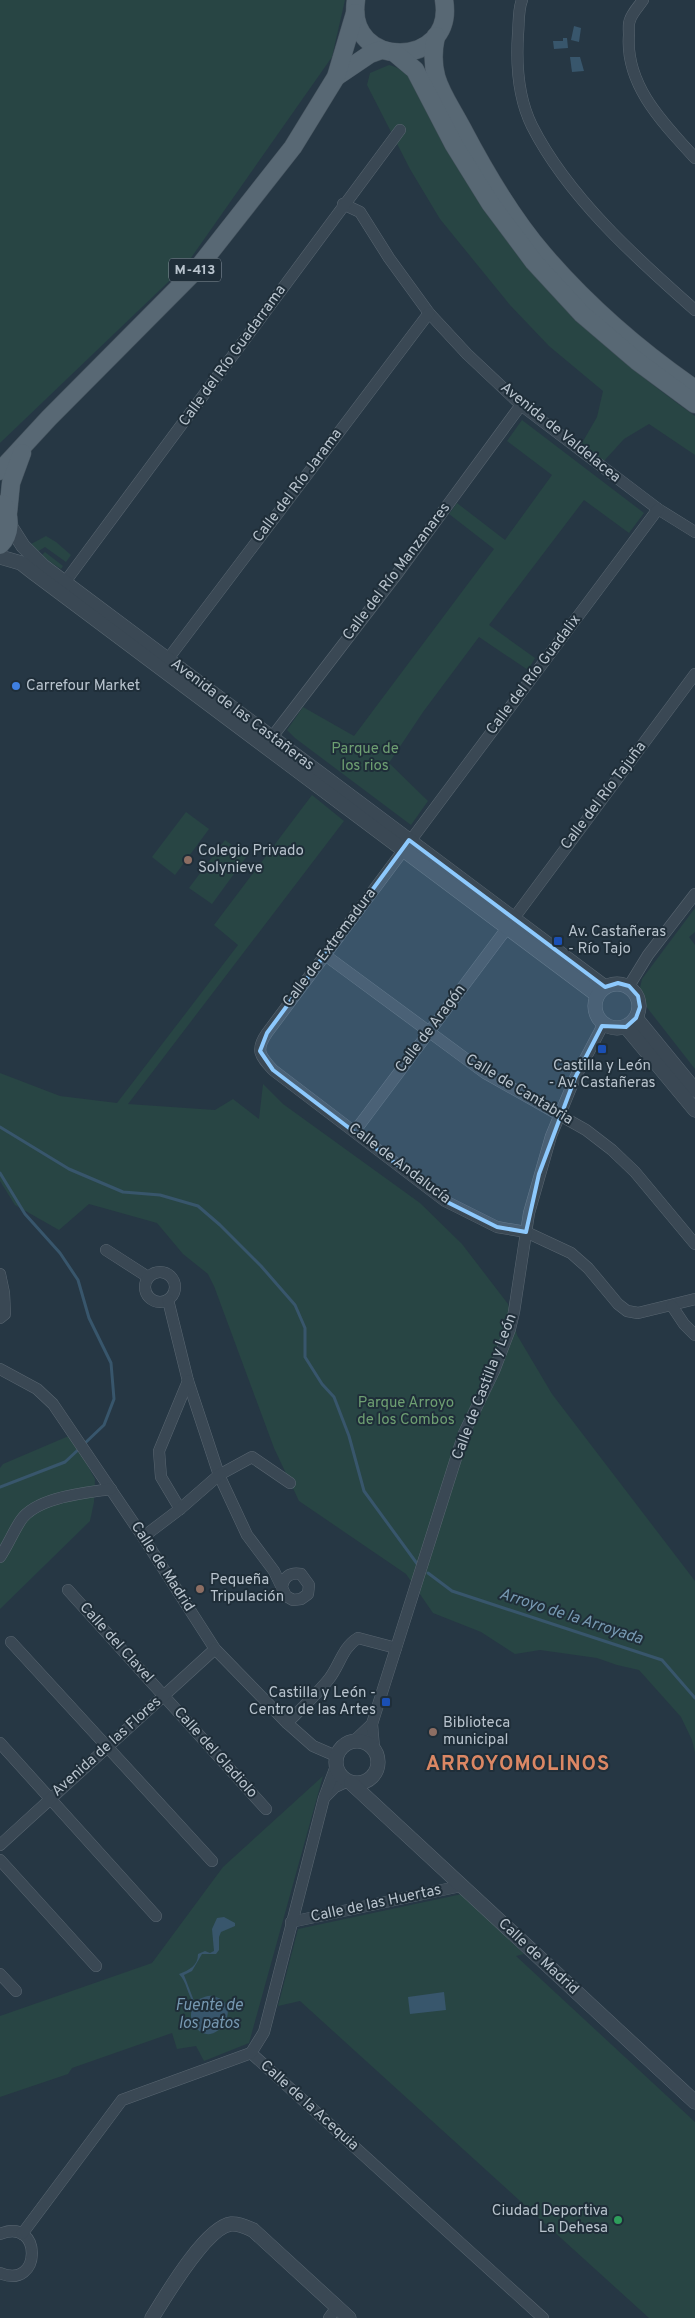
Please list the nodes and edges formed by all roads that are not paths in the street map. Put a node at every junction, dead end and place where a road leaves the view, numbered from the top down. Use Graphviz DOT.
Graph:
graph roads {
  1 [pos="522,0"];
  2 [pos="643,0"];
  3 [pos="445,1"];
  4 [pos="355,7"];
  5 [pos="436,36"];
  6 [pos="388,52"];
  7 [pos="336,77"];
  8 [pos="400,130"];
  9 [pos="695,158"];
  10 [pos="344,204"];
  11 [pos="695,310"];
  12 [pos="429,313"];
  13 [pos="695,389"];
  14 [pos="695,404"];
  15 [pos="521,405"];
  16 [pos="28,442"];
  17 [pos="0,471"];
  18 [pos="658,509"];
  19 [pos="6,512"];
  20 [pos="695,532"];
  21 [pos="0,545"];
  22 [pos="0,556"];
  23 [pos="65,582"];
  24 [pos="168,659"];
  25 [pos="695,674"];
  26 [pos="272,737"];
  27 [pos="406,845"];
  28 [pos="695,894"];
  29 [pos="510,923"];
  30 [pos="325,955"];
  31 [pos="629,986"];
  32 [pos="601,991"];
  33 [pos="631,1022"];
  34 [pos="604,1024"];
  35 [pos="429,1031"];
  36 [pos="263,1059"];
  37 [pos="695,1090"];
  38 [pos="695,1110"];
  39 [pos="558,1115"];
  40 [pos="355,1131"];
  41 [pos="526,1232"];
  42 [pos="695,1244"];
  43 [pos="106,1250"];
  44 [pos="0,1274"];
  45 [pos="148,1277"];
  46 [pos="168,1300"];
  47 [pos="695,1300"];
  48 [pos="672,1306"];
  49 [pos="0,1318"];
  50 [pos="695,1335"];
  51 [pos="0,1369"];
  52 [pos="188,1381"];
  53 [pos="219,1475"];
  54 [pos="290,1483"];
  55 [pos="111,1489"];
  56 [pos="180,1509"];
  57 [pos="143,1537"];
  58 [pos="0,1557"];
  59 [pos="268,1563"];
  60 [pos="296,1573"];
  61 [pos="282,1588"];
  62 [pos="68,1590"];
  63 [pos="11,1642"];
  64 [pos="396,1648"];
  65 [pos="215,1649"];
  66 [pos="164,1696"];
  67 [pos="287,1723"];
  68 [pos="372,1724"];
  69 [pos="355,1740"];
  70 [pos="0,1743"];
  71 [pos="106,1746"];
  72 [pos="374,1748"];
  73 [pos="336,1761"];
  74 [pos="373,1776"];
  75 [pos="349,1782"];
  76 [pos="324,1798"];
  77 [pos="49,1799"];
  78 [pos="266,1809"];
  79 [pos="381,1811"];
  80 [pos="0,1845"];
  81 [pos="0,1860"];
  82 [pos="212,1861"];
  83 [pos="461,1886"];
  84 [pos="156,1916"];
  85 [pos="291,1922"];
  86 [pos="96,1966"];
  87 [pos="0,1974"];
  88 [pos="16,1991"];
  89 [pos="251,2053"];
  90 [pos="695,2102"];
  91 [pos="0,2234"];
  92 [pos="22,2234"];
  93 [pos="0,2272"];
  94 [pos="333,2313"];
  95 [pos="152,2318"];
  96 [pos="349,2318"];
  97 [pos="543,2318"];
  1 -- 11 [label="street"];
  2 -- 9 [label="street"];
  3 -- 5 [label="main road"];
  4 -- 6 [label="main road, M-413"];
  4 -- 7 [label="main road, M-413"];
  5 -- 6 [label="main road, M-413"];
  5 -- 13 [label="main road"];
  6 -- 7 [label="main road, M-413"];
  6 -- 14 [label="main road"];
  7 -- 16 [label="main road, M-413"];
  8 -- 10 [label="street, Calle del Río Guadarrama"];
  10 -- 12 [label="street, Avenida de Valdelacea"];
  10 -- 23 [label="street, Calle del Río Guadarrama"];
  12 -- 15 [label="street, Avenida de Valdelacea"];
  12 -- 24 [label="street, Calle del Río Jarama"];
  15 -- 18 [label="street, Avenida de Valdelacea"];
  15 -- 26 [label="street, Calle del Río Manzanares"];
  16 -- 17 [label="main road, M-413"];
  16 -- 19 [label="main road, M-413"];
  18 -- 20 [label="street, Avenida de Valdelacea"];
  18 -- 27 [label="street, Calle del Río Guadalix"];
  19 -- 21 [label="main road, M-413"];
  19 -- 23 [label="street, Avenida de las Castañeras"];
  22 -- 27 [label="street, Avenida de las Castañeras"];
  23 -- 24 [label="street, Avenida de las Castañeras"];
  24 -- 26 [label="street, Avenida de las Castañeras"];
  25 -- 29 [label="street, Calle del Río Tajuña"];
  26 -- 27 [label="street, Avenida de las Castañeras"];
  27 -- 29 [label="street, Avenida de las Castañeras"];
  27 -- 30 [label="street, Calle de Extremadura"];
  28 -- 31 [label="street"];
  29 -- 32 [label="street, Avenida de las Castañeras"];
  29 -- 35 [label="street, Calle de Aragón"];
  30 -- 35 [label="street, Calle de Cantabria"];
  30 -- 36 [label="street, Calle de Extremadura"];
  31 -- 32 [label="street"];
  31 -- 33 [label="street"];
  32 -- 34 [label="street"];
  33 -- 34 [label="street"];
  33 -- 37 [label="street"];
  33 -- 38 [label="street"];
  34 -- 39 [label="street, Calle de Castilla y León"];
  35 -- 39 [label="street, Calle de Cantabria"];
  35 -- 40 [label="street, Calle de Aragón"];
  36 -- 40 [label="street, Calle de Andalucía"];
  39 -- 41 [label="street, Calle de Castilla y León"];
  39 -- 42 [label="street, Calle de Cantabria"];
  40 -- 41 [label="street, Calle de Andalucía"];
  41 -- 48 [label="street, Calle de Andalucía"];
  41 -- 64 [label="street, Calle de Castilla y León"];
  43 -- 45 [label="street"];
  44 -- 49 [label="street"];
  45 -- 46 [label="street"];
  45 -- 46 [label="street"];
  46 -- 52 [label="street"];
  47 -- 48 [label="street"];
  48 -- 50 [label="street"];
  51 -- 55 [label="street, Calle de Madrid"];
  52 -- 53 [label="street"];
  52 -- 56 [label="street"];
  53 -- 54 [label="street"];
  53 -- 56 [label="street"];
  53 -- 59 [label="street"];
  55 -- 57 [label="street, Calle de Madrid"];
  55 -- 58 [label="street"];
  56 -- 57 [label="street"];
  57 -- 65 [label="street, Calle de Madrid"];
  59 -- 60 [label="street"];
  59 -- 61 [label="street"];
  60 -- 61 [label="street"];
  60 -- 61 [label="street"];
  62 -- 66 [label="street, Calle del Clavel"];
  63 -- 71 [label="street"];
  64 -- 67 [label="street"];
  64 -- 68 [label="street, Calle de Castilla y León"];
  65 -- 66 [label="street, Avenida de las Flores"];
  65 -- 67 [label="street, Calle de Madrid"];
  66 -- 71 [label="street, Avenida de las Flores"];
  66 -- 78 [label="street, Calle del Gladiolo"];
  67 -- 73 [label="street, Calle de Madrid"];
  68 -- 69 [label="street, Calle de Castilla y León"];
  68 -- 72 [label="street, Calle de Castilla y León"];
  69 -- 72 [label="street"];
  69 -- 73 [label="street"];
  70 -- 77 [label="street"];
  71 -- 77 [label="street, Avenida de las Flores"];
  71 -- 82 [label="street"];
  72 -- 74 [label="street, Calle de Madrid"];
  73 -- 75 [label="street, Calle de Madrid"];
  73 -- 76 [label="street, Calle de la Acequia"];
  74 -- 75 [label="street"];
  74 -- 79 [label="street, Calle de Madrid"];
  75 -- 76 [label="street"];
  75 -- 79 [label="street, Calle de Madrid"];
  76 -- 85 [label="street, Calle de la Acequia"];
  77 -- 80 [label="street, Avenida de las Flores"];
  77 -- 84 [label="street"];
  79 -- 83 [label="street, Calle de Madrid"];
  81 -- 86 [label="street"];
  83 -- 85 [label="street, Calle de las Huertas"];
  83 -- 90 [label="street, Calle de Madrid"];
  85 -- 89 [label="street, Calle de la Acequia"];
  87 -- 88 [label="street"];
  89 -- 92 [label="street"];
  89 -- 97 [label="street, Calle de la Acequia"];
  91 -- 92 [label="street"];
  92 -- 93 [label="street"];
  94 -- 95 [label="street"];
  94 -- 96 [label="street"];
}
